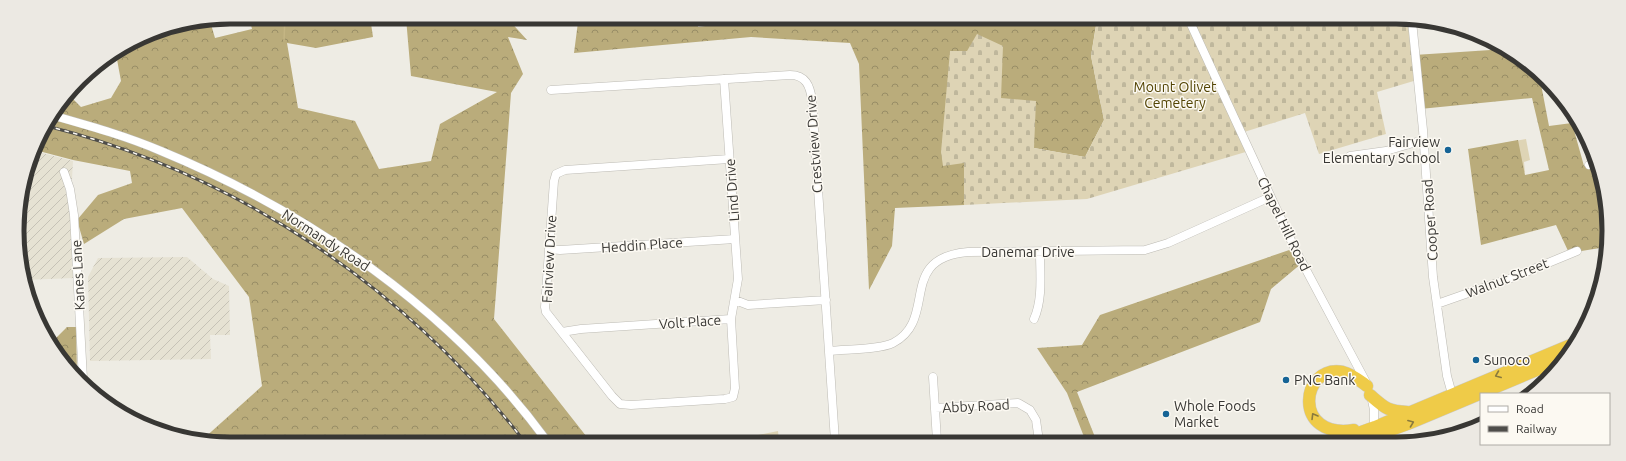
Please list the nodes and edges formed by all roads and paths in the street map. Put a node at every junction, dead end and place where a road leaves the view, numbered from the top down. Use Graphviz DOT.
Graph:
graph roads {
  1 [pos="1191,24"];
  2 [pos="1412,25"];
  3 [pos="724,79"];
  4 [pos="550,90"];
  5 [pos="58,117"];
  6 [pos="1423,140"];
  7 [pos="1350,156"];
  8 [pos="729,159"];
  9 [pos="64,172"];
  10 [pos="1270,197"];
  11 [pos="735,239"];
  12 [pos="549,249"];
  13 [pos="1577,251"];
  14 [pos="1040,252"];
  15 [pos="735,300"];
  16 [pos="826,300"];
  17 [pos="1437,304"];
  18 [pos="731,319"];
  19 [pos="1034,319"];
  20 [pos="562,332"];
  21 [pos="1565,347"];
  22 [pos="829,351"];
  23 [pos="1555,362"];
  24 [pos="1540,369"];
  25 [pos="82,375"];
  26 [pos="1543,376"];
  27 [pos="933,377"];
  28 [pos="1369,390"];
  29 [pos="1482,393"];
  30 [pos="1452,394"];
  31 [pos="1480,394"];
  32 [pos="935,408"];
  33 [pos="1410,412"];
  34 [pos="1374,435"];
  35 [pos="544,437"];
  36 [pos="835,437"];
  37 [pos="937,437"];
  38 [pos="1038,437"];
  39 [pos="1363,437"];
  1 -- 10 [label="street, Chapel Hill Road"];
  2 -- 6 [label="street, Cooper Road"];
  3 -- 4 [label="street, Crestview Drive"];
  3 -- 8 [label="street, Lind Drive"];
  3 -- 16 [label="street, Crestview Drive"];
  5 -- 35 [label="street, Normandy Road"];
  6 -- 7 [label="street"];
  6 -- 17 [label="street, Cooper Road"];
  8 -- 11 [label="street, Lind Drive"];
  8 -- 12 [label="street, Fairview Drive"];
  9 -- 25 [label="street, Kanes Lane"];
  10 -- 14 [label="street, Danemar Drive"];
  10 -- 28 [label="street, Chapel Hill Road"];
  11 -- 12 [label="street, Heddin Place"];
  11 -- 15 [label="street, Lind Drive"];
  12 -- 20 [label="street, Fairview Drive"];
  13 -- 17 [label="street, Walnut Street"];
  14 -- 19 [label="street"];
  14 -- 22 [label="street, Danemar Drive"];
  15 -- 16 [label="street, Volt Place"];
  15 -- 18 [label="street, Volt Place"];
  16 -- 22 [label="street, Crestview Drive"];
  17 -- 30 [label="street, Cooper Road"];
  18 -- 20 [label="street, Volt Place"];
  18 -- 20 [label="street, Fairview Drive"];
  21 -- 30 [label="highway, one-way"];
  22 -- 36 [label="street, Crestview Drive"];
  23 -- 24 [label="highway"];
  24 -- 26 [label="street"];
  29 -- 24 [label="highway, one-way"];
  27 -- 32 [label="street"];
  28 -- 33 [label="highway"];
  28 -- 34 [label="street, Chapel Hill Road"];
  34 -- 28 [label="highway, one-way"];
  30 -- 33 [label="highway"];
  34 -- 31 [label="highway, one-way"];
  32 -- 37 [label="street"];
  32 -- 38 [label="street, Abby Road"];
  33 -- 34 [label="highway"];
  34 -- 39 [label="highway"];
}
